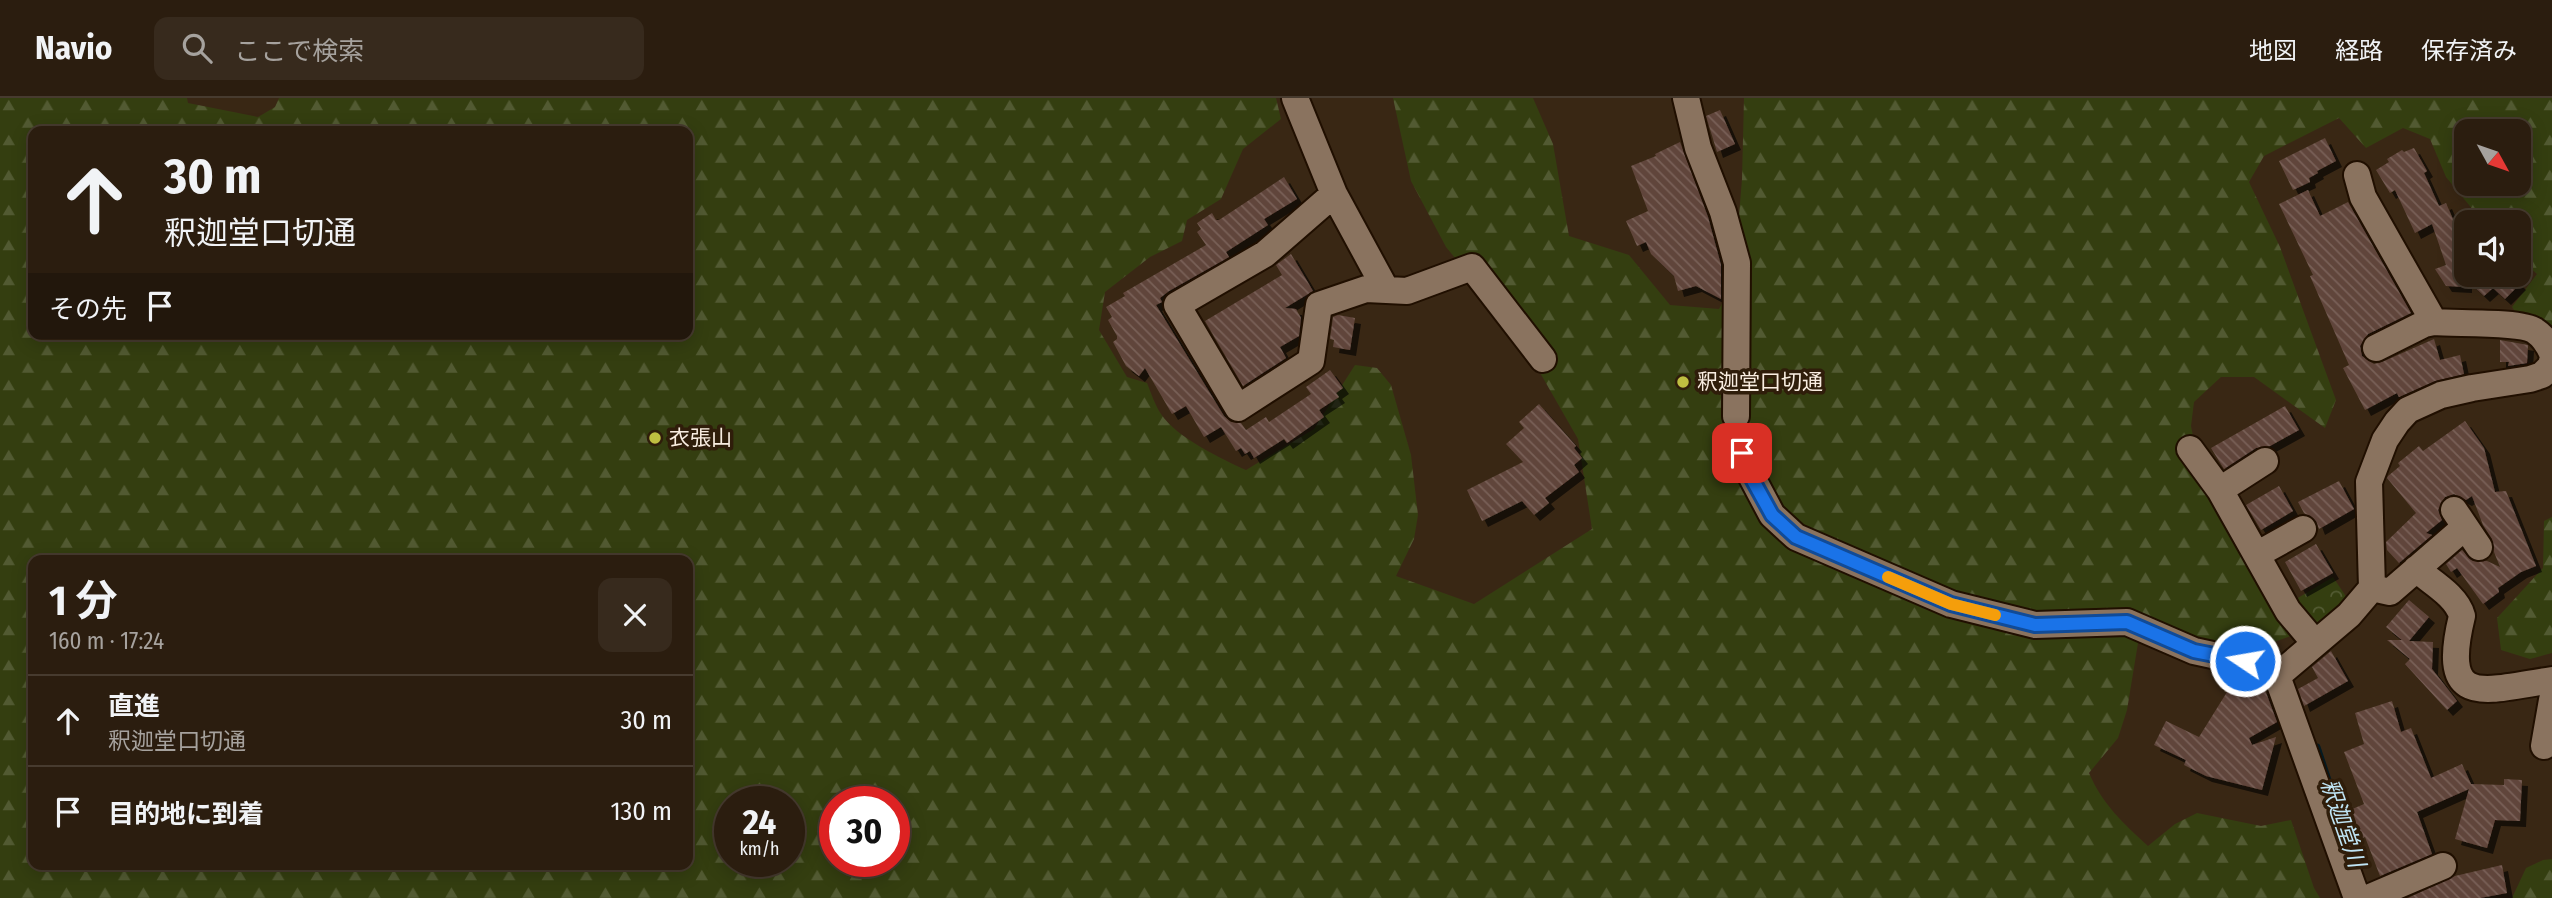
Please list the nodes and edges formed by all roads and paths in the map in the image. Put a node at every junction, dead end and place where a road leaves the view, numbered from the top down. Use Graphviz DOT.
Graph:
graph roads {
  1 [pos="1295,98"];
  2 [pos="1686,98"];
  3 [pos="2357,175"];
  4 [pos="1334,194"];
  5 [pos="1385,288"];
  6 [pos="2434,322"];
  7 [pos="2376,348"];
  8 [pos="2552,353"];
  9 [pos="1543,359"];
  10 [pos="2552,361"];
  11 [pos="1737,416"];
  12 [pos="2190,449"];
  13 [pos="1742,453"];
  14 [pos="2265,461"];
  15 [pos="2220,490"];
  16 [pos="2466,528"];
  17 [pos="2303,529"];
  18 [pos="2258,554"];
  19 [pos="2416,569"];
  20 [pos="2372,588"];
  21 [pos="2315,643"];
  22 [pos="2277,676"];
  23 [pos="2552,680"];
  24 [pos="2552,700"];
  25 [pos="2544,746"];
  26 [pos="2443,866"];
  27 [pos="2357,898"];
  28 [pos="2368,898"];
  1 -- 4 [label="street"];
  2 -- 11 [label="street"];
  3 -- 6 [label="street"];
  4 -- 5 [label="street"];
  4 -- 5 [label="street"];
  5 -- 9 [label="street"];
  6 -- 7 [label="street"];
  6 -- 8 [label="street"];
  10 -- 20 [label="street"];
  12 -- 15 [label="street"];
  13 -- 22 [label="street"];
  14 -- 15 [label="street"];
  15 -- 18 [label="street"];
  16 -- 19 [label="street"];
  17 -- 18 [label="street"];
  18 -- 21 [label="street"];
  19 -- 20 [label="street"];
  19 -- 23 [label="street"];
  20 -- 21 [label="street"];
  21 -- 22 [label="street"];
  22 -- 27 [label="street"];
  24 -- 25 [label="street"];
  26 -- 28 [label="street"];
}
